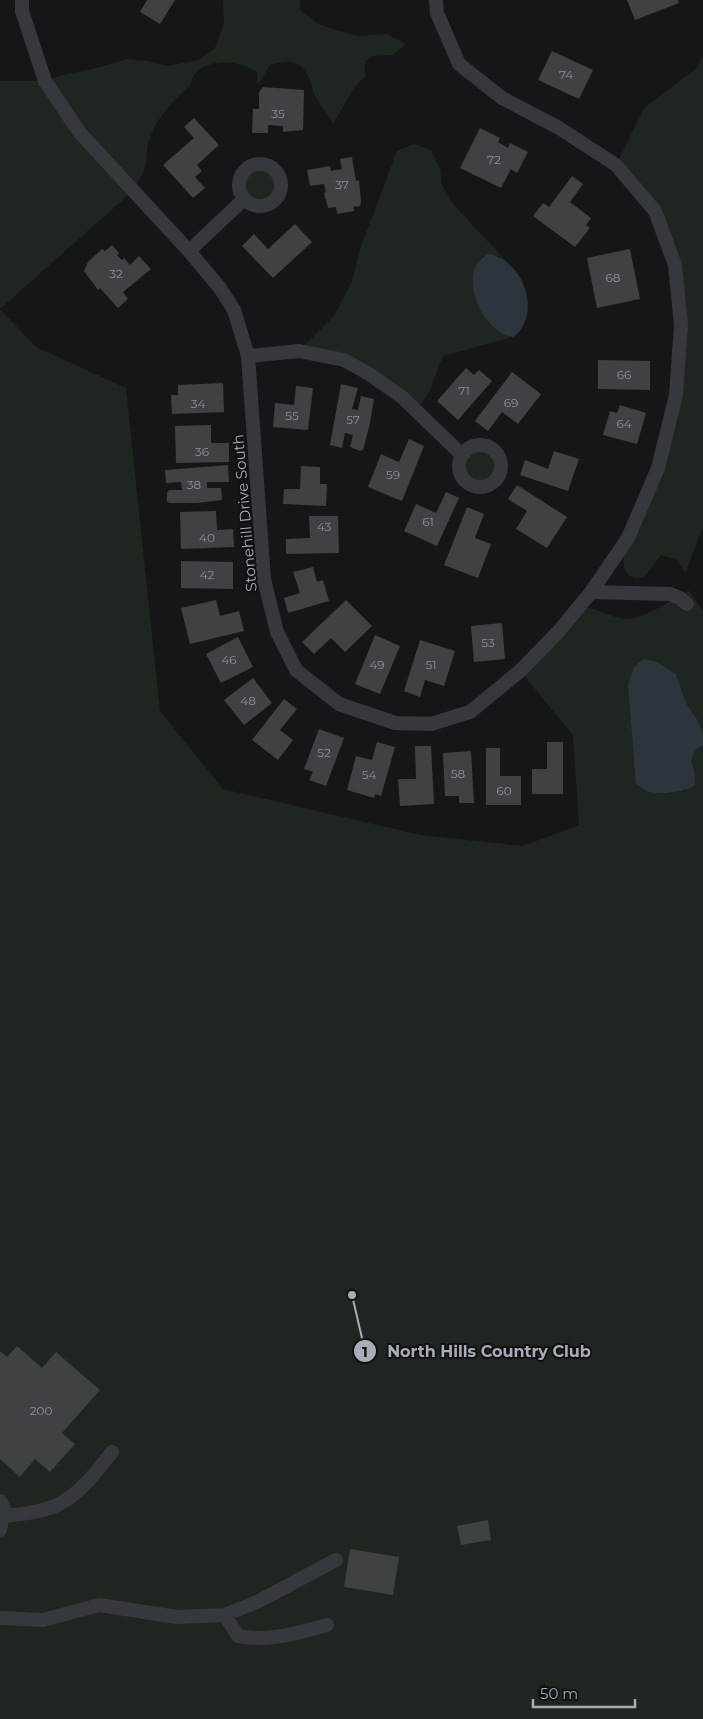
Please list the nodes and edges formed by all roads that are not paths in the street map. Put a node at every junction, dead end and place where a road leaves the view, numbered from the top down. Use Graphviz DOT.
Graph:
graph roads {
  1 [pos="22,0"];
  2 [pos="436,0"];
  3 [pos="244,199"];
  4 [pos="189,251"];
  5 [pos="248,356"];
  6 [pos="462,454"];
  7 [pos="591,592"];
  8 [pos="686,604"];
  9 [pos="112,1452"];
  10 [pos="0,1501"];
  11 [pos="2,1523"];
  12 [pos="336,1560"];
  13 [pos="225,1615"];
  14 [pos="0,1618"];
  15 [pos="327,1624"];
  1 -- 4 [label="street, Stonehill Drive South"];
  2 -- 7 [label="street, Stonehill Drive South"];
  3 -- 4 [label="street"];
  4 -- 5 [label="street, Stonehill Drive South"];
  5 -- 6 [label="street"];
  5 -- 7 [label="street, Stonehill Drive South"];
  7 -- 8 [label="street"];
  9 -- 11 [label="street"];
  10 -- 11 [label="street"];
  12 -- 13 [label="street"];
  13 -- 14 [label="street"];
  13 -- 15 [label="street"];
}
